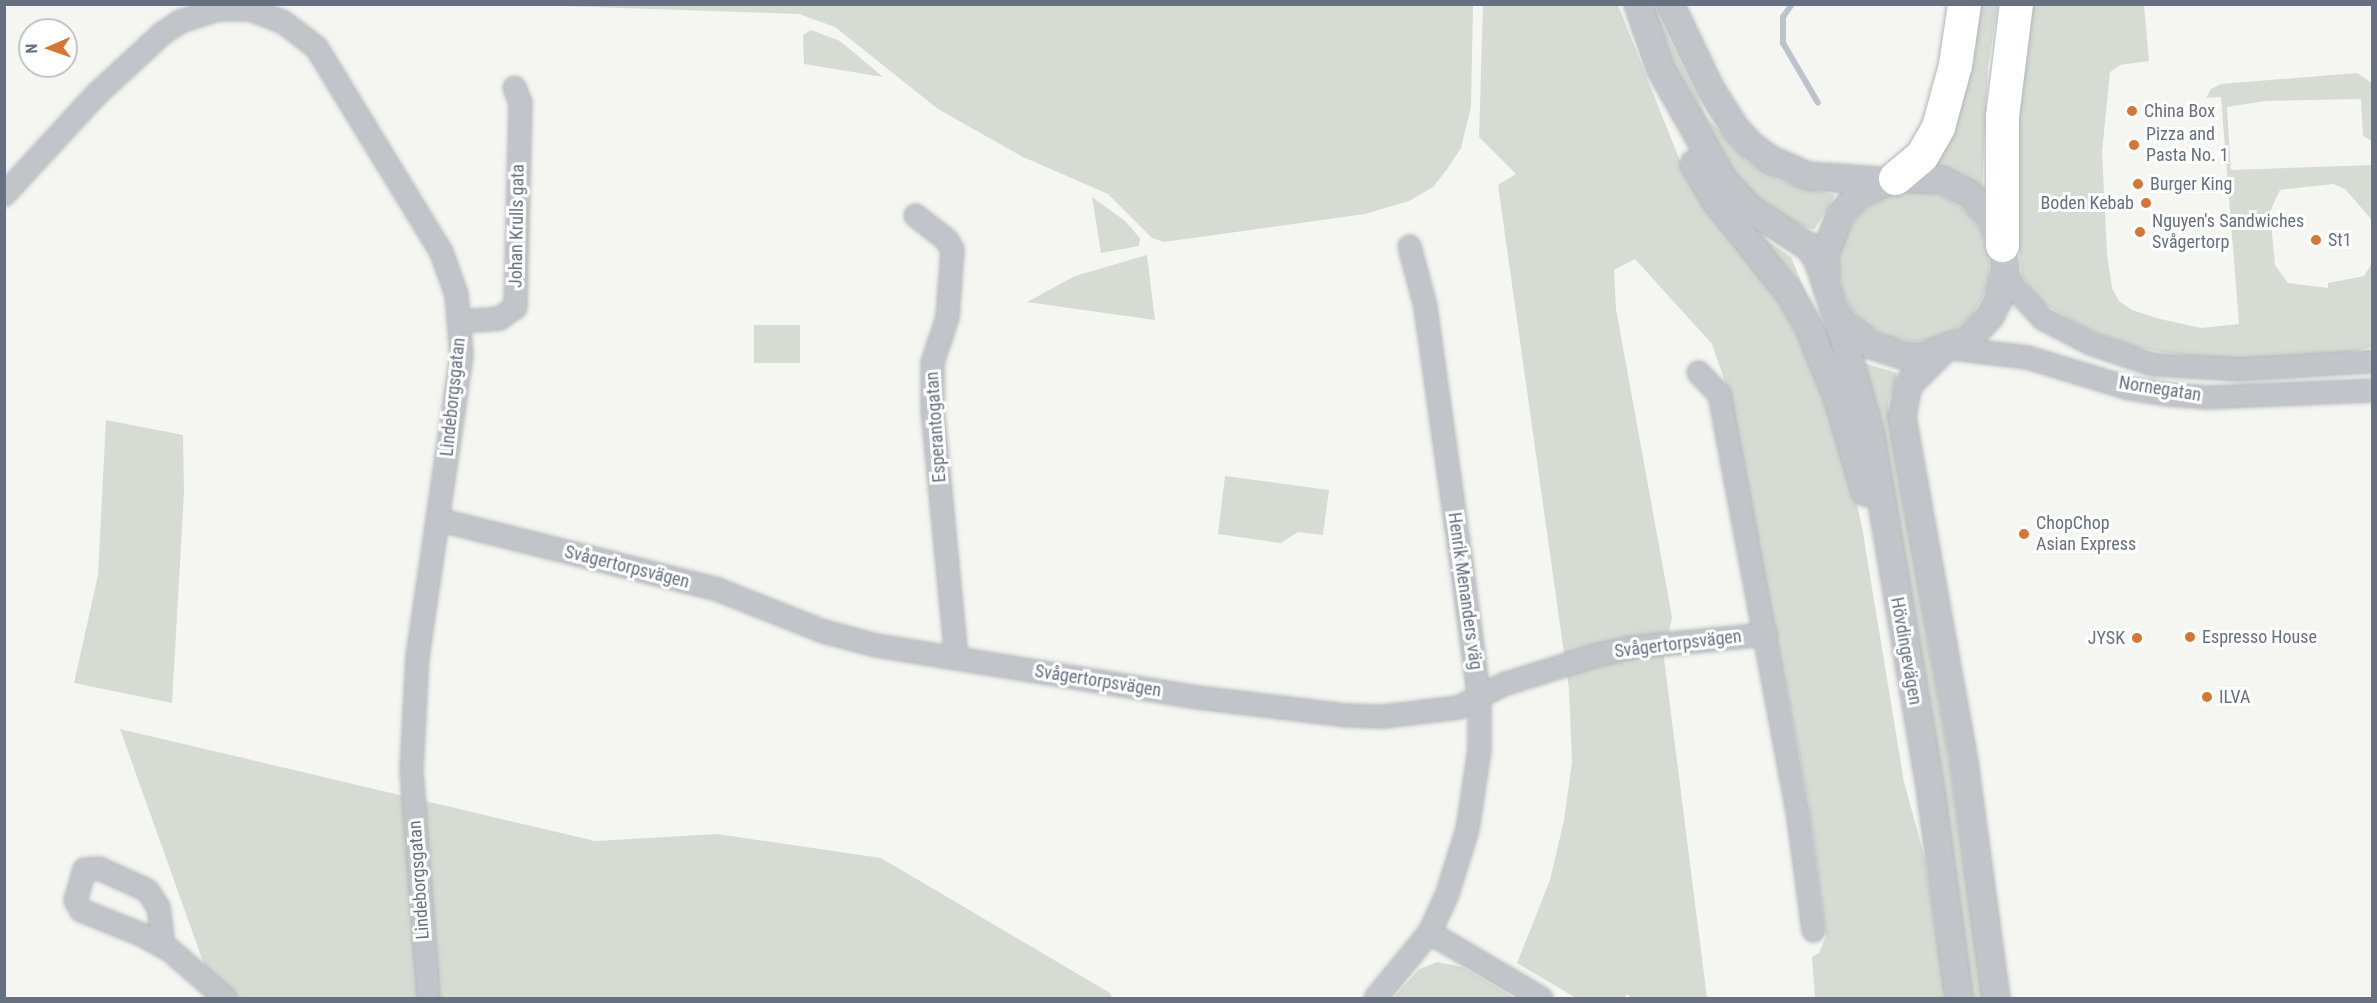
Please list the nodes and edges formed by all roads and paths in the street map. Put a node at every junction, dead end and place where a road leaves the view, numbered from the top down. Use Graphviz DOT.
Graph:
graph roads {
  1 [pos="1638,4"];
  2 [pos="1670,4"];
  3 [pos="1964,4"];
  4 [pos="2016,4"];
  5 [pos="1660,68"];
  6 [pos="514,87"];
  7 [pos="1889,179"];
  8 [pos="4,194"];
  9 [pos="915,215"];
  10 [pos="1409,246"];
  11 [pos="2004,256"];
  12 [pos="1826,284"];
  13 [pos="1834,308"];
  14 [pos="460,321"];
  15 [pos="1946,351"];
  16 [pos="2373,362"];
  17 [pos="1698,372"];
  18 [pos="2373,390"];
  19 [pos="437,519"];
  20 [pos="1901,619"];
  21 [pos="1765,634"];
  22 [pos="956,657"];
  23 [pos="1479,700"];
  24 [pos="1813,930"];
  25 [pos="1429,932"];
  26 [pos="163,946"];
  27 [pos="225,999"];
  28 [pos="428,999"];
  29 [pos="1375,999"];
  30 [pos="1541,999"];
  31 [pos="1959,999"];
  32 [pos="1996,999"];
  1 -- 5 [label="street"];
  2 -- 7 [label="street"];
  3 -- 7 [label="highway"];
  4 -- 11 [label="highway"];
  5 -- 12 [label="street"];
  5 -- 20 [label="street"];
  6 -- 14 [label="street, Johan Krulls gata"];
  7 -- 11 [label="street"];
  7 -- 12 [label="street"];
  8 -- 14 [label="street, Lindeborgsgatan"];
  9 -- 22 [label="street, Esperantogatan"];
  10 -- 23 [label="street, Henrik Menanders väg"];
  11 -- 15 [label="street"];
  11 -- 16 [label="street, Nornegatan"];
  12 -- 13 [label="street"];
  13 -- 15 [label="street"];
  13 -- 20 [label="street, Hövdingevägen"];
  14 -- 19 [label="street, Lindeborgsgatan"];
  15 -- 18 [label="street, Nornegatan"];
  15 -- 32 [label="street, Hövdingevägen"];
  17 -- 21 [label="street, Svågertorpsvägen"];
  19 -- 22 [label="street, Svågertorpsvägen"];
  19 -- 28 [label="street, Lindeborgsgatan"];
  20 -- 31 [label="street, Hövdingevägen"];
  21 -- 23 [label="street, Svågertorpsvägen"];
  21 -- 24 [label="street, Svågertorpsvägen"];
  22 -- 23 [label="street, Svågertorpsvägen"];
  23 -- 25 [label="street, Henrik Menanders väg"];
  25 -- 29 [label="street, Henrik Menanders väg"];
  25 -- 30 [label="street"];
  26 -- 27 [label="street"];
}
